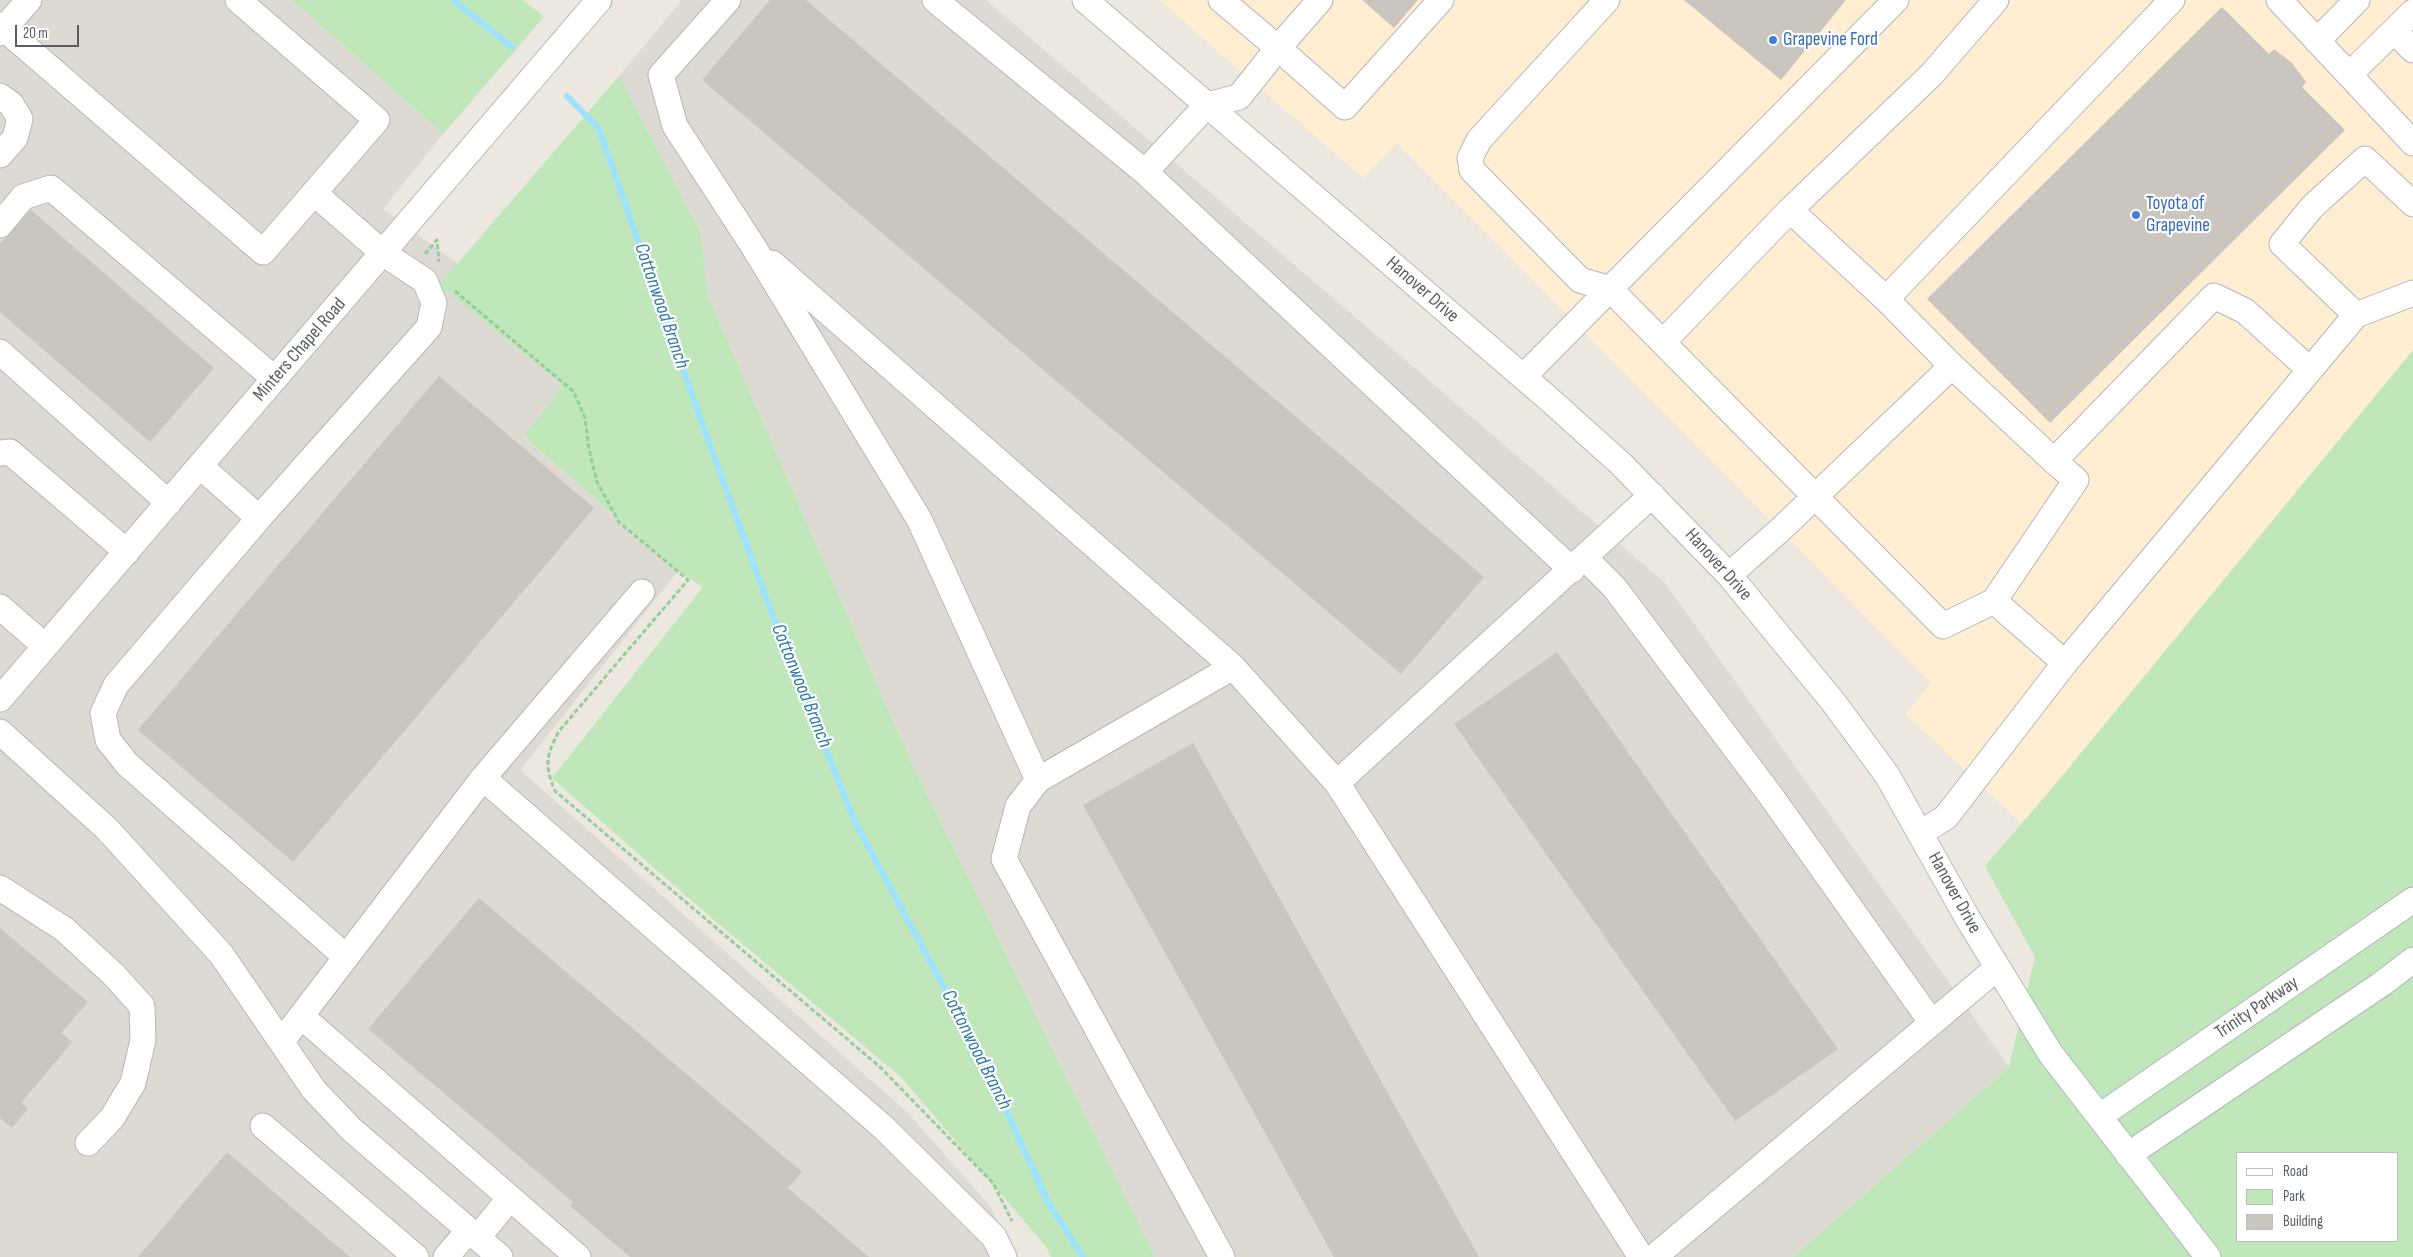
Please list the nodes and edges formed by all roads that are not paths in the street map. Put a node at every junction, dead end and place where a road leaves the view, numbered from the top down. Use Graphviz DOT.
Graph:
graph roads {
  1 [pos="29,0"];
  2 [pos="238,0"];
  3 [pos="599,0"];
  4 [pos="728,0"];
  5 [pos="935,0"];
  6 [pos="1085,0"];
  7 [pos="1222,0"];
  8 [pos="1320,0"];
  9 [pos="1441,0"];
  10 [pos="1607,0"];
  11 [pos="1896,0"];
  12 [pos="1996,0"];
  13 [pos="2172,0"];
  14 [pos="2279,0"];
  15 [pos="2357,0"];
  16 [pos="2413,12"];
  17 [pos="1,29"];
  18 [pos="2394,31"];
  19 [pos="2317,40"];
  20 [pos="1278,48"];
  21 [pos="2413,50"];
  22 [pos="2349,75"];
  23 [pos="0,96"];
  24 [pos="1208,105"];
  25 [pos="2413,143"];
  26 [pos="0,155"];
  27 [pos="1145,172"];
  28 [pos="314,193"];
  29 [pos="2413,204"];
  30 [pos="1790,210"];
  31 [pos="0,225"];
  32 [pos="753,246"];
  33 [pos="383,252"];
  34 [pos="1610,289"];
  35 [pos="2413,293"];
  36 [pos="1886,299"];
  37 [pos="2356,315"];
  38 [pos="1663,342"];
  39 [pos="0,352"];
  40 [pos="1952,366"];
  41 [pos="2310,370"];
  42 [pos="1523,377"];
  43 [pos="274,379"];
  44 [pos="0,453"];
  45 [pos="2054,461"];
  46 [pos="200,466"];
  47 [pos="1652,495"];
  48 [pos="1816,495"];
  49 [pos="169,503"];
  50 [pos="260,518"];
  51 [pos="127,552"];
  52 [pos="1579,564"];
  53 [pos="1729,575"];
  54 [pos="642,592"];
  55 [pos="1994,601"];
  56 [pos="0,607"];
  57 [pos="45,646"];
  58 [pos="2064,663"];
  59 [pos="1233,666"];
  60 [pos="0,699"];
  61 [pos="0,732"];
  62 [pos="482,778"];
  63 [pos="1038,780"];
  64 [pos="1337,783"];
  65 [pos="1921,833"];
  66 [pos="0,888"];
  67 [pos="2413,900"];
  68 [pos="346,957"];
  69 [pos="2413,960"];
  70 [pos="1997,968"];
  71 [pos="300,1016"];
  72 [pos="1932,1023"];
  73 [pos="282,1041"];
  74 [pos="2100,1116"];
  75 [pos="263,1126"];
  76 [pos="88,1143"];
  77 [pos="2128,1155"];
  78 [pos="510,1198"];
  79 [pos="473,1234"];
  80 [pos="416,1257"];
  81 [pos="446,1257"];
  82 [pos="500,1257"];
  83 [pos="578,1257"];
  84 [pos="1004,1257"];
  85 [pos="1222,1257"];
  86 [pos="1641,1257"];
  87 [pos="1654,1257"];
  88 [pos="2208,1257"];
  1 -- 17 [label="street"];
  2 -- 28 [label="street"];
  3 -- 33 [label="street, Minters Chapel Road"];
  4 -- 32 [label="street"];
  5 -- 27 [label="street"];
  6 -- 24 [label="street, Hanover Drive"];
  7 -- 20 [label="street"];
  8 -- 20 [label="street"];
  9 -- 20 [label="street"];
  10 -- 34 [label="street"];
  11 -- 34 [label="street"];
  12 -- 30 [label="street"];
  13 -- 36 [label="street"];
  14 -- 19 [label="street"];
  15 -- 19 [label="street"];
  16 -- 18 [label="street"];
  17 -- 28 [label="street"];
  18 -- 21 [label="street"];
  18 -- 22 [label="street"];
  19 -- 22 [label="street"];
  20 -- 24 [label="street"];
  22 -- 25 [label="street"];
  23 -- 26 [label="street"];
  24 -- 27 [label="street"];
  24 -- 42 [label="street, Hanover Drive"];
  27 -- 52 [label="street"];
  28 -- 33 [label="street"];
  29 -- 37 [label="street"];
  30 -- 36 [label="street"];
  30 -- 38 [label="street"];
  31 -- 43 [label="street"];
  32 -- 59 [label="street"];
  32 -- 63 [label="street"];
  33 -- 43 [label="street, Minters Chapel Road"];
  33 -- 50 [label="street"];
  34 -- 38 [label="street"];
  34 -- 42 [label="street"];
  35 -- 37 [label="street"];
  36 -- 40 [label="street"];
  37 -- 41 [label="street"];
  38 -- 48 [label="street"];
  39 -- 49 [label="street"];
  40 -- 45 [label="street"];
  40 -- 48 [label="street"];
  41 -- 45 [label="street"];
  41 -- 58 [label="street"];
  42 -- 47 [label="street, Hanover Drive"];
  43 -- 46 [label="street, Minters Chapel Road"];
  44 -- 51 [label="street"];
  45 -- 55 [label="street"];
  46 -- 49 [label="street, Minters Chapel Road"];
  46 -- 50 [label="street"];
  47 -- 52 [label="street"];
  47 -- 53 [label="street, Hanover Drive"];
  48 -- 53 [label="street"];
  48 -- 55 [label="street"];
  49 -- 51 [label="street, Minters Chapel Road"];
  50 -- 68 [label="street"];
  51 -- 57 [label="street, Minters Chapel Road"];
  52 -- 64 [label="street"];
  52 -- 72 [label="street"];
  53 -- 65 [label="street, Hanover Drive"];
  54 -- 62 [label="street"];
  55 -- 58 [label="street"];
  56 -- 57 [label="street"];
  57 -- 60 [label="street, Minters Chapel Road"];
  58 -- 65 [label="street"];
  59 -- 63 [label="street"];
  59 -- 64 [label="street"];
  61 -- 73 [label="street"];
  62 -- 68 [label="street"];
  62 -- 84 [label="street"];
  63 -- 85 [label="street"];
  64 -- 86 [label="street"];
  65 -- 70 [label="street, Hanover Drive"];
  66 -- 76 [label="street"];
  67 -- 74 [label="street, Trinity Parkway"];
  68 -- 71 [label="street"];
  69 -- 77 [label="street"];
  70 -- 72 [label="street"];
  70 -- 74 [label="street, Hanover Drive"];
  71 -- 73 [label="street"];
  71 -- 78 [label="street"];
  72 -- 87 [label="street"];
  73 -- 79 [label="street"];
  74 -- 77 [label="street, Hanover Drive"];
  75 -- 80 [label="street"];
  77 -- 88 [label="street, Hanover Drive"];
  78 -- 79 [label="street"];
  78 -- 83 [label="street"];
  79 -- 81 [label="street"];
  79 -- 82 [label="street"];
}
